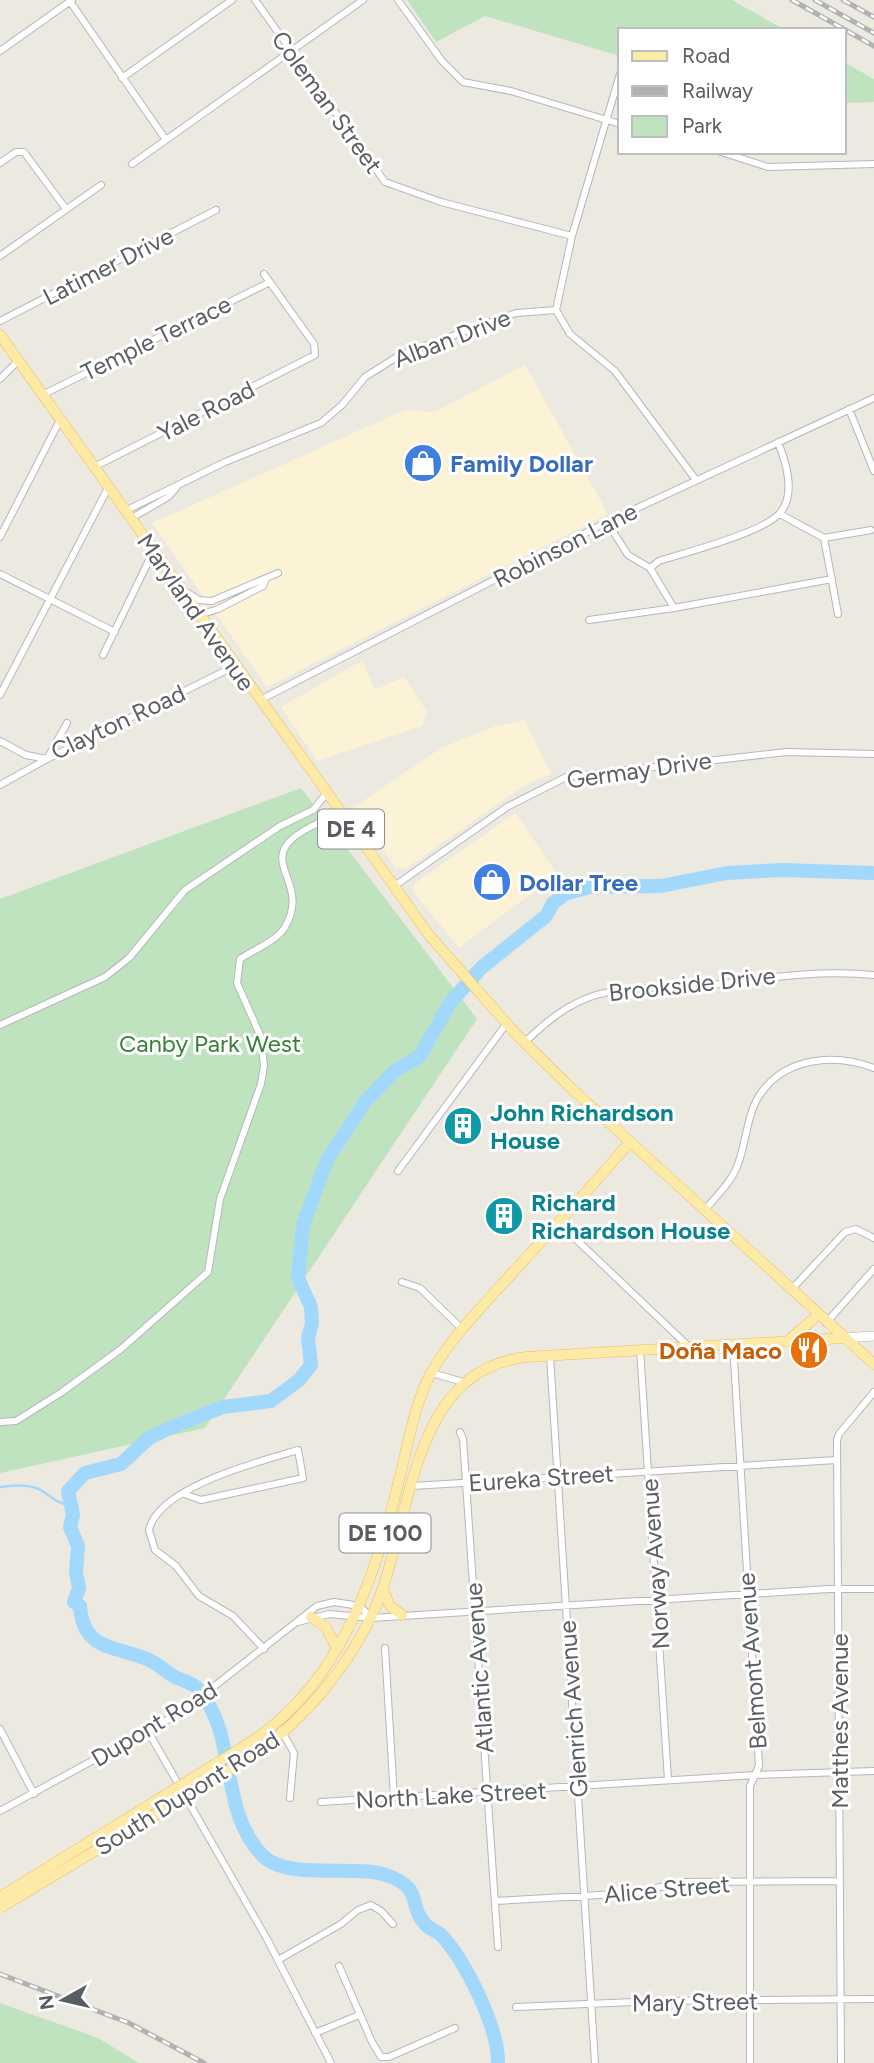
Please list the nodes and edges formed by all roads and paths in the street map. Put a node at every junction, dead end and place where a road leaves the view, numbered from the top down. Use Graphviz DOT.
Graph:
graph roads {
  1 [pos="70,0"];
  2 [pos="232,0"];
  3 [pos="255,0"];
  4 [pos="363,0"];
  5 [pos="398,0"];
  6 [pos="0,51"];
  7 [pos="291,51"];
  8 [pos="122,78"];
  9 [pos="618,81"];
  10 [pos="607,120"];
  11 [pos="618,123"];
  12 [pos="166,140"];
  13 [pos="727,154"];
  14 [pos="0,163"];
  15 [pos="132,164"];
  16 [pos="874,164"];
  17 [pos="101,185"];
  18 [pos="66,209"];
  19 [pos="216,210"];
  20 [pos="572,236"];
  21 [pos="0,256"];
  22 [pos="264,274"];
  23 [pos="270,282"];
  24 [pos="556,310"];
  25 [pos="0,321"];
  26 [pos="0,335"];
  27 [pos="18,361"];
  28 [pos="0,379"];
  29 [pos="42,395"];
  30 [pos="874,398"];
  31 [pos="849,409"];
  32 [pos="60,419"];
  33 [pos="778,442"];
  34 [pos="94,467"];
  35 [pos="874,471"];
  36 [pos="696,480"];
  37 [pos="108,488"];
  38 [pos="780,513"];
  39 [pos="127,515"];
  40 [pos="607,523"];
  41 [pos="871,530"];
  42 [pos="0,537"];
  43 [pos="824,538"];
  44 [pos="153,552"];
  45 [pos="650,568"];
  46 [pos="278,573"];
  47 [pos="0,574"];
  48 [pos="266,579"];
  49 [pos="832,579"];
  50 [pos="176,583"];
  51 [pos="49,599"];
  52 [pos="674,608"];
  53 [pos="838,614"];
  54 [pos="199,615"];
  55 [pos="589,620"];
  56 [pos="115,632"];
  57 [pos="103,655"];
  58 [pos="235,666"];
  59 [pos="0,695"];
  60 [pos="259,701"];
  61 [pos="67,723"];
  62 [pos="0,741"];
  63 [pos="874,754"];
  64 [pos="47,759"];
  65 [pos="0,785"];
  66 [pos="326,794"];
  67 [pos="340,814"];
  68 [pos="393,887"];
  69 [pos="874,975"];
  70 [pos="507,1023"];
  71 [pos="0,1025"];
  72 [pos="525,1042"];
  73 [pos="874,1068"];
  74 [pos="629,1143"];
  75 [pos="398,1171"];
  76 [pos="704,1211"];
  77 [pos="559,1223"];
  78 [pos="874,1238"];
  79 [pos="874,1269"];
  80 [pos="402,1282"];
  81 [pos="791,1290"];
  82 [pos="818,1315"];
  83 [pos="826,1323"];
  84 [pos="462,1329"];
  85 [pos="874,1336"];
  86 [pos="844,1338"];
  87 [pos="787,1340"];
  88 [pos="733,1342"];
  89 [pos="687,1345"];
  90 [pos="640,1349"];
  91 [pos="550,1356"];
  92 [pos="874,1364"];
  93 [pos="432,1373"];
  94 [pos="463,1382"];
  95 [pos="874,1392"];
  96 [pos="0,1422"];
  97 [pos="460,1432"];
  98 [pos="837,1460"];
  99 [pos="740,1466"];
  100 [pos="649,1472"];
  101 [pos="558,1477"];
  102 [pos="466,1483"];
  103 [pos="413,1486"];
  104 [pos="396,1491"];
  105 [pos="184,1494"];
  106 [pos="396,1546"];
  107 [pos="838,1589"];
  108 [pos="874,1589"];
  109 [pos="383,1590"];
  110 [pos="748,1594"];
  111 [pos="656,1599"];
  112 [pos="566,1604"];
  113 [pos="360,1606"];
  114 [pos="475,1611"];
  115 [pos="402,1615"];
  116 [pos="311,1616"];
  117 [pos="354,1618"];
  118 [pos="371,1618"];
  119 [pos="298,1622"];
  120 [pos="337,1648"];
  121 [pos="385,1648"];
  122 [pos="264,1649"];
  123 [pos="277,1722"];
  124 [pos="0,1729"];
  125 [pos="149,1732"];
  126 [pos="283,1734"];
  127 [pos="839,1771"];
  128 [pos="874,1772"];
  129 [pos="755,1775"];
  130 [pos="668,1780"];
  131 [pos="578,1787"];
  132 [pos="487,1793"];
  133 [pos="34,1794"];
  134 [pos="290,1798"];
  135 [pos="394,1798"];
  136 [pos="321,1802"];
  137 [pos="0,1811"];
  138 [pos="749,1881"];
  139 [pos="840,1881"];
  140 [pos="585,1896"];
  141 [pos="0,1897"];
  142 [pos="495,1901"];
  143 [pos="0,1908"];
  144 [pos="393,1924"];
  145 [pos="498,1947"];
  146 [pos="278,1960"];
  147 [pos="339,1966"];
  148 [pos="841,1999"];
  149 [pos="874,1999"];
  150 [pos="750,2001"];
  151 [pos="591,2005"];
  152 [pos="516,2007"];
  153 [pos="359,2015"];
  154 [pos="455,2028"];
  155 [pos="315,2033"];
  156 [pos="331,2063"];
  157 [pos="595,2063"];
  158 [pos="750,2063"];
  159 [pos="841,2063"];
  1 -- 6 [label="street"];
  1 -- 8 [label="street"];
  2 -- 8 [label="street"];
  3 -- 7 [label="street, Coleman Street"];
  4 -- 7 [label="street"];
  5 -- 10 [label="street"];
  7 -- 12 [label="street"];
  7 -- 20 [label="street, Coleman Street"];
  8 -- 12 [label="street"];
  9 -- 10 [label="street"];
  10 -- 11 [label="street"];
  10 -- 20 [label="street"];
  12 -- 15 [label="street"];
  13 -- 16 [label="street"];
  14 -- 18 [label="street"];
  17 -- 18 [label="street"];
  18 -- 21 [label="street"];
  19 -- 25 [label="street, Latimer Drive"];
  20 -- 24 [label="street"];
  22 -- 23 [label="street"];
  23 -- 29 [label="street, Temple Terrace"];
  23 -- 34 [label="street, Yale Road"];
  24 -- 36 [label="street"];
  24 -- 39 [label="street, Alban Drive"];
  26 -- 27 [label="main road, Maryland Avenue / DE 4"];
  27 -- 28 [label="street"];
  27 -- 29 [label="main road, Maryland Avenue / DE 4"];
  29 -- 32 [label="main road, Maryland Avenue / DE 4"];
  30 -- 31 [label="street, Robinson Lane"];
  31 -- 33 [label="street, Robinson Lane"];
  31 -- 35 [label="street"];
  32 -- 34 [label="main road, Maryland Avenue / DE 4"];
  32 -- 42 [label="street"];
  33 -- 36 [label="street, Robinson Lane"];
  33 -- 38 [label="street"];
  34 -- 37 [label="main road, Maryland Avenue / DE 4"];
  36 -- 40 [label="street, Robinson Lane"];
  37 -- 39 [label="main road, Maryland Avenue / DE 4"];
  37 -- 51 [label="street"];
  38 -- 43 [label="street"];
  38 -- 45 [label="street"];
  39 -- 44 [label="main road, Maryland Avenue / DE 4"];
  40 -- 45 [label="street"];
  40 -- 60 [label="street, Robinson Lane"];
  41 -- 43 [label="street"];
  43 -- 49 [label="street"];
  44 -- 50 [label="main road, Maryland Avenue / DE 4"];
  44 -- 56 [label="street"];
  45 -- 52 [label="street"];
  46 -- 48 [label="street"];
  47 -- 51 [label="street"];
  48 -- 50 [label="street"];
  48 -- 54 [label="street"];
  49 -- 52 [label="street"];
  49 -- 53 [label="street"];
  50 -- 54 [label="main road, Maryland Avenue / DE 4"];
  51 -- 56 [label="street"];
  51 -- 59 [label="street"];
  52 -- 55 [label="street"];
  54 -- 58 [label="main road, Maryland Avenue / DE 4"];
  56 -- 57 [label="street"];
  58 -- 60 [label="main road, Maryland Avenue / DE 4"];
  58 -- 64 [label="street, Clayton Road"];
  60 -- 66 [label="main road, Maryland Avenue / DE 4"];
  61 -- 64 [label="street"];
  62 -- 64 [label="street, Clayton Road"];
  63 -- 68 [label="street, Germay Drive"];
  64 -- 65 [label="street"];
  66 -- 67 [label="main road, Maryland Avenue / DE 4"];
  66 -- 71 [label="street"];
  67 -- 68 [label="main road, Maryland Avenue / DE 4"];
  67 -- 96 [label="street"];
  68 -- 70 [label="main road, DE 4"];
  69 -- 72 [label="street, Brookside Drive"];
  70 -- 72 [label="main road, DE 4"];
  70 -- 75 [label="street"];
  72 -- 74 [label="main road, DE 4"];
  73 -- 76 [label="street"];
  74 -- 76 [label="main road, DE 4"];
  74 -- 77 [label="main road, DE 100"];
  76 -- 81 [label="main road, DE 4"];
  77 -- 84 [label="main road, DE 100"];
  77 -- 89 [label="street"];
  78 -- 81 [label="street"];
  79 -- 83 [label="street"];
  80 -- 84 [label="street"];
  81 -- 82 [label="main road, DE 4"];
  82 -- 83 [label="main road, DE 4"];
  82 -- 87 [label="main road"];
  83 -- 86 [label="main road, DE 4"];
  84 -- 93 [label="main road, DE 100"];
  85 -- 86 [label="street, South Dupont Road"];
  86 -- 87 [label="main road, South Dupont Road / DE 100"];
  86 -- 92 [label="main road, DE 4"];
  87 -- 88 [label="main road, South Dupont Road / DE 100"];
  88 -- 89 [label="main road, South Dupont Road / DE 100"];
  88 -- 99 [label="street, Belmont Avenue"];
  89 -- 90 [label="main road, South Dupont Road / DE 100"];
  90 -- 91 [label="main road, South Dupont Road / DE 100"];
  90 -- 100 [label="street, Norway Avenue"];
  91 -- 94 [label="main road, South Dupont Road / DE 100"];
  91 -- 101 [label="street, Glenrich Avenue"];
  93 -- 94 [label="street"];
  93 -- 104 [label="main road, South Dupont Road / DE 100"];
  94 -- 103 [label="main road, South Dupont Road / DE 100"];
  95 -- 98 [label="street, Matthes Avenue"];
  97 -- 102 [label="street, Atlantic Avenue"];
  98 -- 99 [label="street, Eureka Street"];
  98 -- 107 [label="street, Matthes Avenue"];
  99 -- 100 [label="street, Eureka Street"];
  99 -- 110 [label="street, Belmont Avenue"];
  100 -- 101 [label="street, Eureka Street"];
  100 -- 111 [label="street, Norway Avenue"];
  101 -- 102 [label="street, Eureka Street"];
  101 -- 112 [label="street, Glenrich Avenue"];
  102 -- 103 [label="street, Eureka Street"];
  102 -- 114 [label="street, Atlantic Avenue"];
  103 -- 106 [label="main road, South Dupont Road / DE 100"];
  104 -- 106 [label="main road"];
  104 -- 113 [label="main road, South Dupont Road / DE 100"];
  105 -- 105 [label="street"];
  105 -- 122 [label="street"];
  106 -- 109 [label="main road, South Dupont Road / DE 100"];
  107 -- 108 [label="street, Dupont Road"];
  107 -- 110 [label="street, Dupont Road"];
  107 -- 127 [label="street, Matthes Avenue"];
  109 -- 115 [label="main road"];
  109 -- 118 [label="main road, South Dupont Road / DE 100"];
  110 -- 111 [label="street, Dupont Road"];
  110 -- 129 [label="street, Belmont Avenue"];
  111 -- 112 [label="street, Dupont Road"];
  111 -- 130 [label="street, Norway Avenue"];
  112 -- 114 [label="street, Dupont Road"];
  112 -- 131 [label="street, Glenrich Avenue"];
  113 -- 117 [label="main road, South Dupont Road / DE 100"];
  113 -- 118 [label="street"];
  113 -- 119 [label="street, Dupont Road"];
  114 -- 115 [label="street, Dupont Road"];
  114 -- 132 [label="street, Atlantic Avenue"];
  115 -- 118 [label="street, Dupont Road"];
  116 -- 117 [label="street, Dupont Road"];
  116 -- 119 [label="street, Dupont Road"];
  116 -- 120 [label="main road"];
  117 -- 118 [label="street, Dupont Road"];
  117 -- 120 [label="main road, South Dupont Road / DE 100"];
  118 -- 126 [label="main road, South Dupont Road / DE 100"];
  119 -- 122 [label="street, Dupont Road"];
  120 -- 123 [label="main road, South Dupont Road / DE 100"];
  121 -- 135 [label="street"];
  122 -- 125 [label="street, Dupont Road"];
  123 -- 126 [label="street"];
  123 -- 141 [label="main road, South Dupont Road / DE 100, bridge"];
  124 -- 133 [label="street"];
  125 -- 133 [label="street, Dupont Road"];
  125 -- 146 [label="street"];
  126 -- 134 [label="street"];
  126 -- 143 [label="main road, South Dupont Road / DE 100, bridge"];
  127 -- 128 [label="street, North Lake Street"];
  127 -- 129 [label="street, North Lake Street"];
  127 -- 139 [label="street, Matthes Avenue"];
  129 -- 130 [label="street, North Lake Street"];
  129 -- 138 [label="street, Belmont Avenue"];
  130 -- 131 [label="street, North Lake Street"];
  131 -- 132 [label="street, North Lake Street"];
  131 -- 140 [label="street, Glenrich Avenue"];
  132 -- 135 [label="street, North Lake Street"];
  132 -- 142 [label="street, Atlantic Avenue"];
  133 -- 137 [label="street, Dupont Road"];
  135 -- 136 [label="street, North Lake Street"];
  138 -- 139 [label="street, Alice Street"];
  138 -- 140 [label="street, Alice Street"];
  138 -- 150 [label="street, Belmont Avenue"];
  139 -- 148 [label="street, Matthes Avenue"];
  140 -- 142 [label="street, Alice Street"];
  140 -- 151 [label="street, Glenrich Avenue"];
  142 -- 145 [label="street, Atlantic Avenue"];
  144 -- 146 [label="street"];
  146 -- 155 [label="street"];
  147 -- 153 [label="street"];
  148 -- 149 [label="street, Mary Street"];
  148 -- 150 [label="street, Mary Street"];
  148 -- 159 [label="street, Matthes Avenue"];
  150 -- 151 [label="street, Mary Street"];
  150 -- 158 [label="street, Belmont Avenue"];
  151 -- 152 [label="street, Mary Street"];
  151 -- 157 [label="street, Glenrich Avenue"];
  153 -- 154 [label="street"];
  153 -- 155 [label="street"];
  155 -- 156 [label="street"];
}
